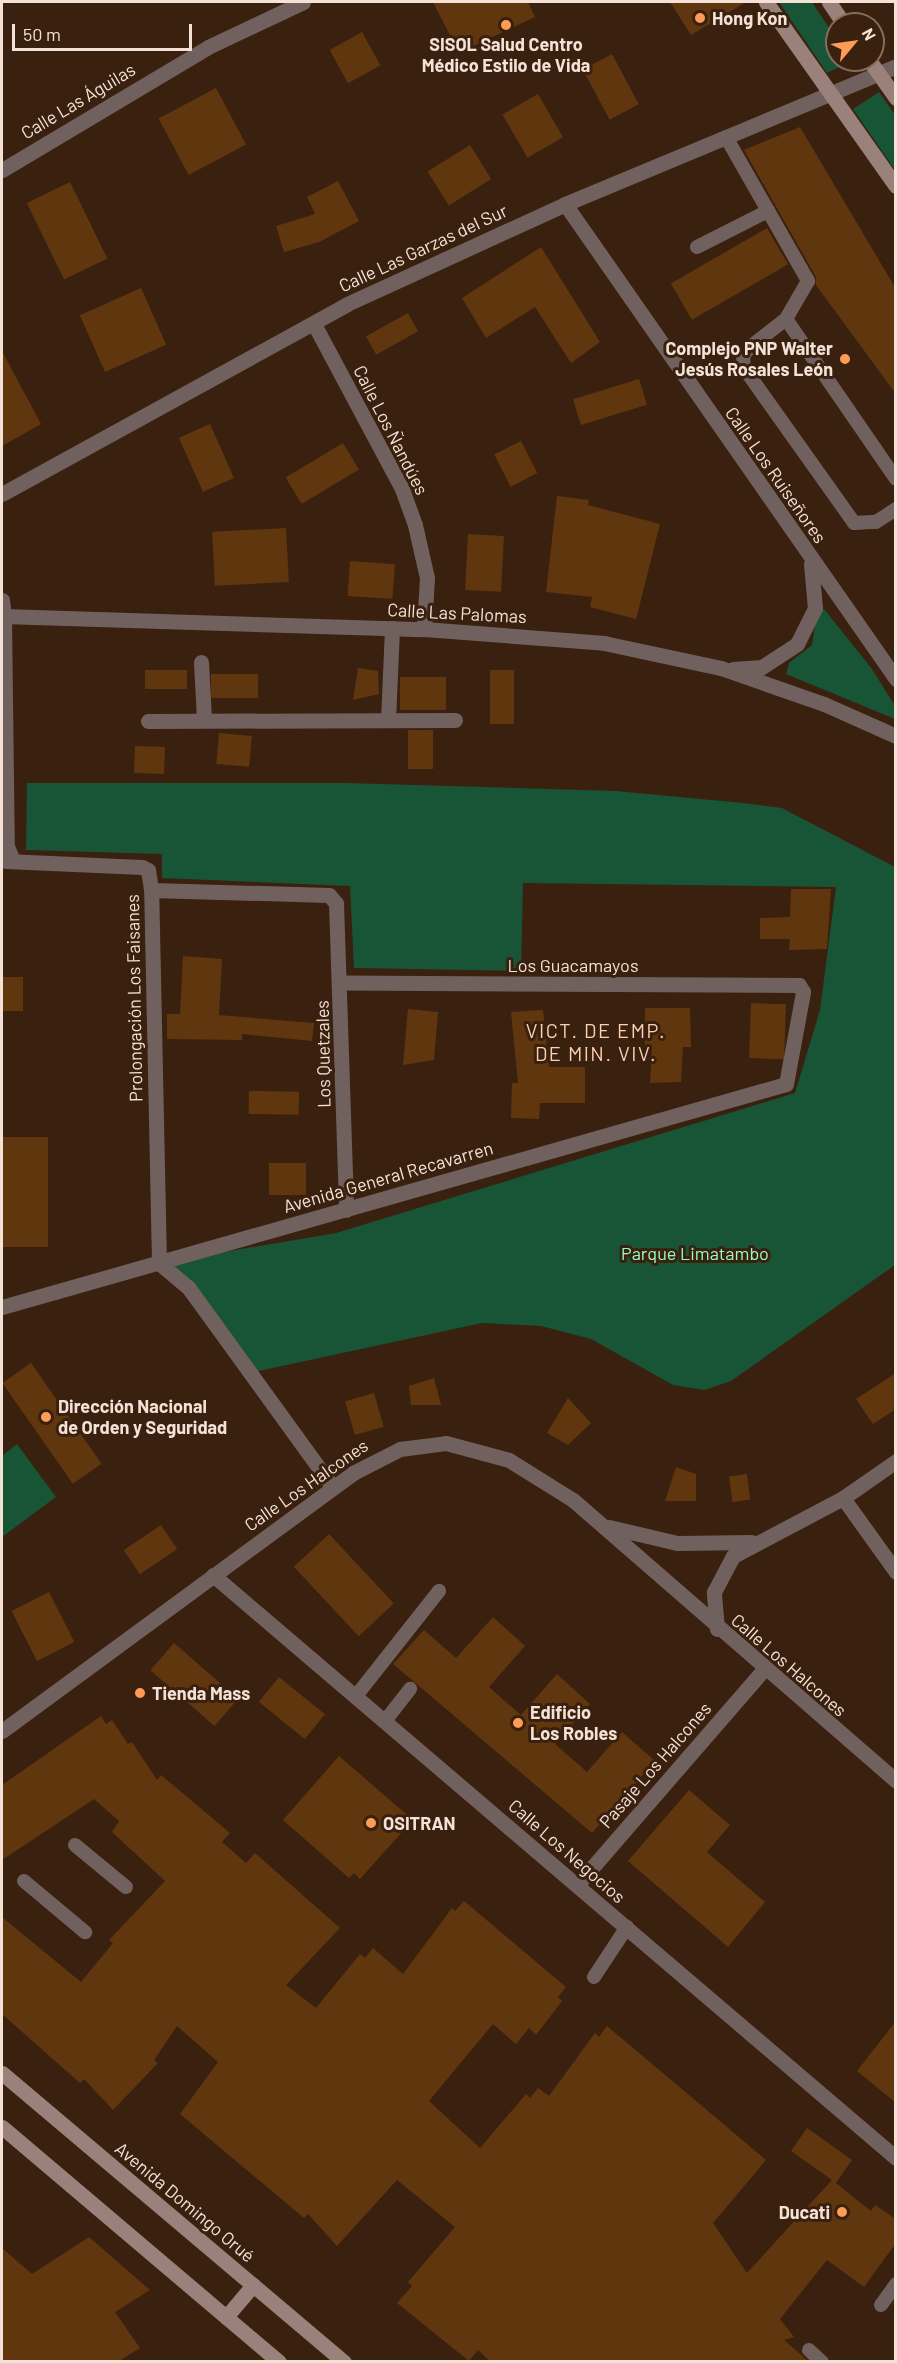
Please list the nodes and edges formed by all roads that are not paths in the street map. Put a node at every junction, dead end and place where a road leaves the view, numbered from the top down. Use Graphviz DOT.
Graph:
graph roads {
  1 [pos="303,2"];
  2 [pos="766,2"];
  3 [pos="864,72"];
  4 [pos="877,72"];
  5 [pos="831,93"];
  6 [pos="896,98"];
  7 [pos="726,137"];
  8 [pos="2,170"];
  9 [pos="896,186"];
  10 [pos="565,204"];
  11 [pos="768,211"];
  12 [pos="698,247"];
  13 [pos="786,319"];
  14 [pos="314,324"];
  15 [pos="896,479"];
  16 [pos="2,494"];
  17 [pos="896,509"];
  18 [pos="803,548"];
  19 [pos="2,600"];
  20 [pos="3,616"];
  21 [pos="392,628"];
  22 [pos="424,629"];
  23 [pos="201,662"];
  24 [pos="721,668"];
  25 [pos="896,679"];
  26 [pos="204,720"];
  27 [pos="388,720"];
  28 [pos="455,720"];
  29 [pos="148,721"];
  30 [pos="896,736"];
  31 [pos="7,861"];
  32 [pos="151,890"];
  33 [pos="341,983"];
  34 [pos="786,1084"];
  35 [pos="346,1210"];
  36 [pos="159,1263"];
  37 [pos="2,1308"];
  38 [pos="896,1461"];
  39 [pos="333,1487"];
  40 [pos="843,1498"];
  41 [pos="603,1526"];
  42 [pos="753,1542"];
  43 [pos="896,1572"];
  44 [pos="213,1575"];
  45 [pos="439,1592"];
  46 [pos="717,1629"];
  47 [pos="763,1670"];
  48 [pos="411,1689"];
  49 [pos="356,1696"];
  50 [pos="385,1721"];
  51 [pos="2,1731"];
  52 [pos="896,1781"];
  53 [pos="75,1845"];
  54 [pos="24,1881"];
  55 [pos="577,1885"];
  56 [pos="126,1887"];
  57 [pos="627,1927"];
  58 [pos="85,1932"];
  59 [pos="594,1977"];
  60 [pos="2,2073"];
  61 [pos="2,2127"];
  62 [pos="894,2155"];
  63 [pos="896,2284"];
  64 [pos="253,2285"];
  65 [pos="881,2305"];
  66 [pos="226,2317"];
  67 [pos="809,2350"];
  68 [pos="279,2361"];
  69 [pos="344,2361"];
  70 [pos="822,2361"];
  1 -- 8 [label="street, Calle Las Águilas"];
  2 -- 5 [label="main road"];
  3 -- 5 [label="street, Calle Las Garzas del Sur"];
  4 -- 6 [label="main road"];
  5 -- 7 [label="street, Calle Las Garzas del Sur"];
  5 -- 9 [label="main road"];
  7 -- 10 [label="street, Calle Las Garzas del Sur"];
  7 -- 11 [label="lane"];
  10 -- 14 [label="street, Calle Las Garzas del Sur"];
  10 -- 18 [label="street, Calle Los Ruiseñores"];
  11 -- 12 [label="lane"];
  11 -- 13 [label="lane"];
  13 -- 15 [label="lane"];
  13 -- 17 [label="lane"];
  14 -- 16 [label="street, Calle Las Garzas del Sur"];
  14 -- 22 [label="street, Calle Los Ñandúes"];
  18 -- 24 [label="street"];
  18 -- 25 [label="street, Calle Los Ruiseñores"];
  19 -- 20 [label="street"];
  20 -- 21 [label="street, Calle Las Palomas"];
  20 -- 31 [label="street"];
  21 -- 22 [label="street, Calle Las Palomas"];
  21 -- 27 [label="street"];
  22 -- 24 [label="street, Calle Las Palomas"];
  23 -- 26 [label="street"];
  24 -- 30 [label="street, Calle Las Palomas"];
  26 -- 27 [label="street"];
  26 -- 29 [label="street"];
  27 -- 28 [label="street"];
  31 -- 32 [label="street, Prolongación Los Faisanes"];
  32 -- 33 [label="street, Los Quetzales"];
  32 -- 36 [label="street, Prolongación Los Faisanes"];
  33 -- 34 [label="street, Los Guacamayos"];
  33 -- 35 [label="street, Los Quetzales"];
  34 -- 35 [label="street, Avenida General Recavarren"];
  35 -- 36 [label="street, Avenida General Recavarren"];
  36 -- 37 [label="street, Avenida General Recavarren"];
  36 -- 39 [label="street"];
  38 -- 40 [label="street"];
  39 -- 41 [label="street, Calle Los Halcones"];
  39 -- 44 [label="street, Calle Los Halcones"];
  40 -- 42 [label="street"];
  40 -- 43 [label="street"];
  41 -- 42 [label="street"];
  41 -- 46 [label="street, Calle Los Halcones"];
  42 -- 46 [label="street"];
  44 -- 49 [label="street, Calle Los Negocios"];
  44 -- 51 [label="street, Calle Los Halcones"];
  45 -- 49 [label="lane"];
  46 -- 47 [label="street, Calle Los Halcones"];
  47 -- 52 [label="street, Calle Los Halcones"];
  47 -- 55 [label="street, Pasaje Los Halcones"];
  48 -- 50 [label="lane"];
  49 -- 50 [label="street, Calle Los Negocios"];
  50 -- 55 [label="street, Calle Los Negocios"];
  53 -- 56 [label="lane"];
  54 -- 58 [label="lane"];
  55 -- 57 [label="street, Calle Los Negocios"];
  57 -- 59 [label="lane"];
  57 -- 62 [label="street, Calle Los Negocios"];
  60 -- 64 [label="main road, Avenida Domingo Orué"];
  61 -- 66 [label="main road"];
  63 -- 65 [label="lane"];
  64 -- 66 [label="main road"];
  64 -- 69 [label="main road, Avenida Domingo Orué"];
  66 -- 68 [label="main road"];
  67 -- 70 [label="lane"];
}
